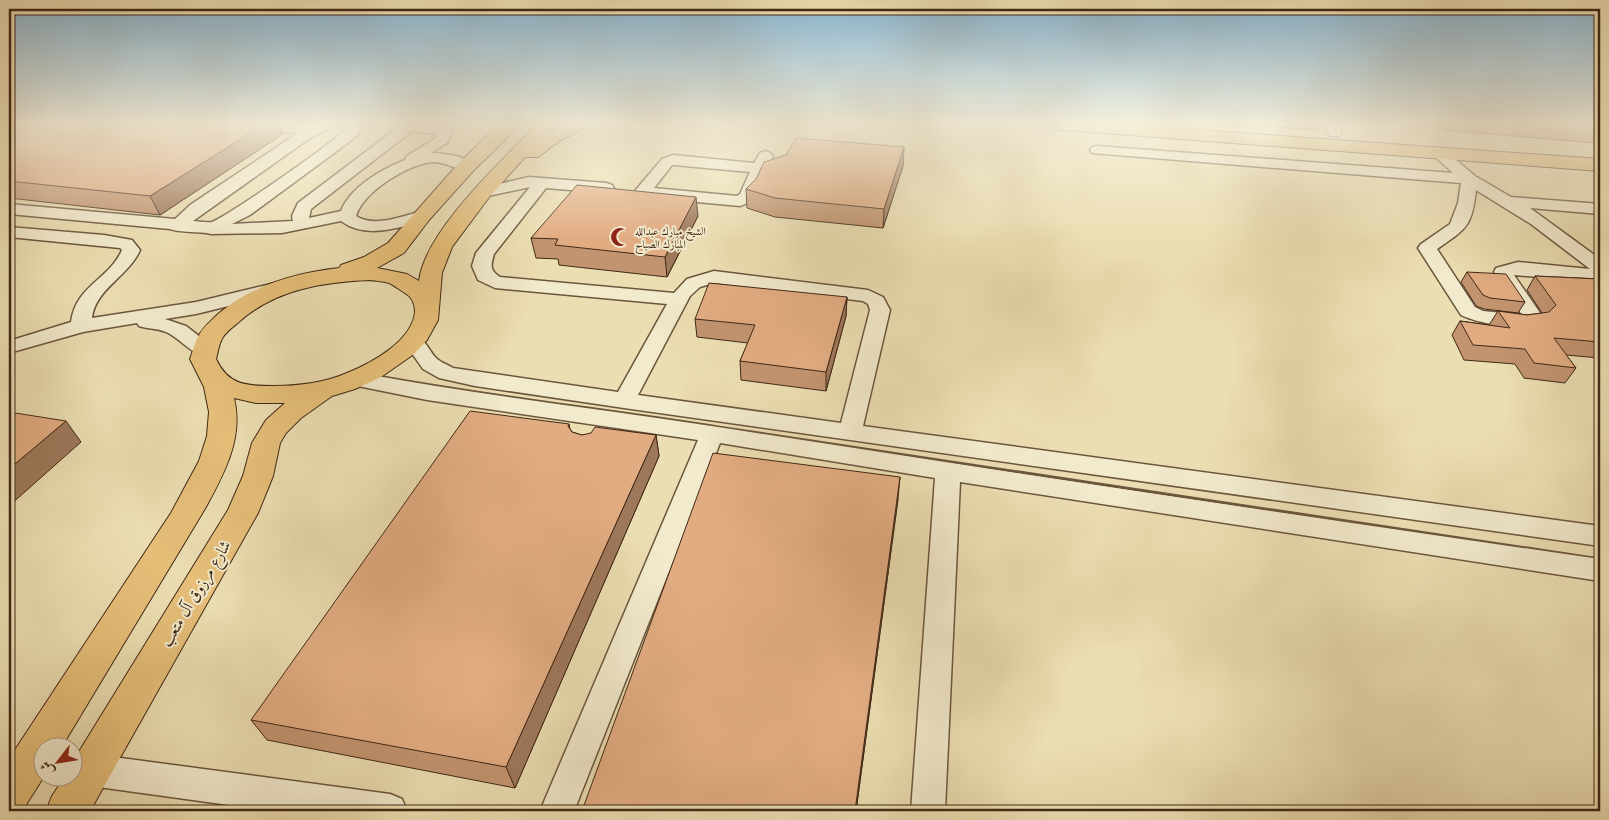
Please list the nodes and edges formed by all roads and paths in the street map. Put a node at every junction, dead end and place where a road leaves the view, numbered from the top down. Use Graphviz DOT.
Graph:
graph roads {
  1 [pos="265,163"];
  2 [pos="311,163"];
  3 [pos="361,163"];
  4 [pos="405,163"];
  5 [pos="412,163"];
  6 [pos="471,163"];
  7 [pos="510,163"];
  8 [pos="517,163"];
  9 [pos="666,163"];
  10 [pos="762,163"];
  11 [pos="1267,163"];
  12 [pos="1451,163"];
  13 [pos="1578,163"];
  14 [pos="1600,165"];
  15 [pos="396,169"];
  16 [pos="1469,179"];
  17 [pos="542,182"];
  18 [pos="483,192"];
  19 [pos="643,192"];
  20 [pos="1508,202"];
  21 [pos="9,209"];
  22 [pos="1600,209"];
  23 [pos="347,215"];
  24 [pos="422,216"];
  25 [pos="302,224"];
  26 [pos="177,226"];
  27 [pos="211,229"];
  28 [pos="9,232"];
  29 [pos="1600,268"];
  30 [pos="336,274"];
  31 [pos="1600,276"];
  32 [pos="281,288"];
  33 [pos="679,299"];
  34 [pos="428,306"];
  35 [pos="102,322"];
  36 [pos="81,326"];
  37 [pos="414,342"];
  38 [pos="9,347"];
  39 [pos="210,365"];
  40 [pos="343,384"];
  41 [pos="624,401"];
  42 [pos="605,419"];
  43 [pos="850,432"];
  44 [pos="712,434"];
  45 [pos="591,440"];
  46 [pos="948,471"];
  47 [pos="1235,485"];
  48 [pos="1109,497"];
  49 [pos="1600,536"];
  50 [pos="1600,570"];
  51 [pos="91,770"];
  52 [pos="9,794"];
  53 [pos="67,811"];
  54 [pos="390,811"];
  55 [pos="557,811"];
  56 [pos="928,811"];
  1 -- 26 [label="street"];
  2 -- 27 [label="street"];
  3 -- 25 [label="street"];
  4 -- 15 [label="street"];
  5 -- 15 [label="street"];
  6 -- 24 [label="main road"];
  7 -- 18 [label="main road"];
  8 -- 18 [label="main road"];
  9 -- 19 [label="street"];
  10 -- 19 [label="street"];
  11 -- 16 [label="street"];
  12 -- 16 [label="street"];
  13 -- 14 [label="main road"];
  15 -- 23 [label="street"];
  16 -- 20 [label="street"];
  16 -- 31 [label="street"];
  17 -- 18 [label="street"];
  17 -- 19 [label="street"];
  17 -- 33 [label="street"];
  18 -- 34 [label="main road"];
  20 -- 22 [label="street"];
  20 -- 29 [label="street"];
  21 -- 26 [label="street"];
  23 -- 24 [label="street"];
  23 -- 25 [label="street"];
  24 -- 30 [label="main road"];
  25 -- 27 [label="street"];
  26 -- 27 [label="street"];
  28 -- 36 [label="street"];
  30 -- 32 [label="main road"];
  30 -- 34 [label="main road"];
  32 -- 35 [label="street"];
  32 -- 39 [label="main road"];
  33 -- 41 [label="street"];
  33 -- 43 [label="street"];
  34 -- 37 [label="main road"];
  35 -- 36 [label="street"];
  35 -- 39 [label="street"];
  36 -- 38 [label="street"];
  37 -- 40 [label="main road"];
  37 -- 41 [label="street"];
  39 -- 40 [label="main road"];
  39 -- 52 [label="main road"];
  40 -- 42 [label="street"];
  40 -- 51 [label="main road, شارع مرزوق آل متعب"];
  41 -- 43 [label="street"];
  42 -- 44 [label="street"];
  42 -- 45 [label="street"];
  43 -- 47 [label="street"];
  44 -- 46 [label="street"];
  44 -- 55 [label="street"];
  46 -- 48 [label="street"];
  46 -- 56 [label="street"];
  47 -- 48 [label="street"];
  47 -- 49 [label="street"];
  48 -- 50 [label="street"];
  51 -- 53 [label="main road, شارع مرزوق آل متعب"];
  51 -- 54 [label="street"];
}
